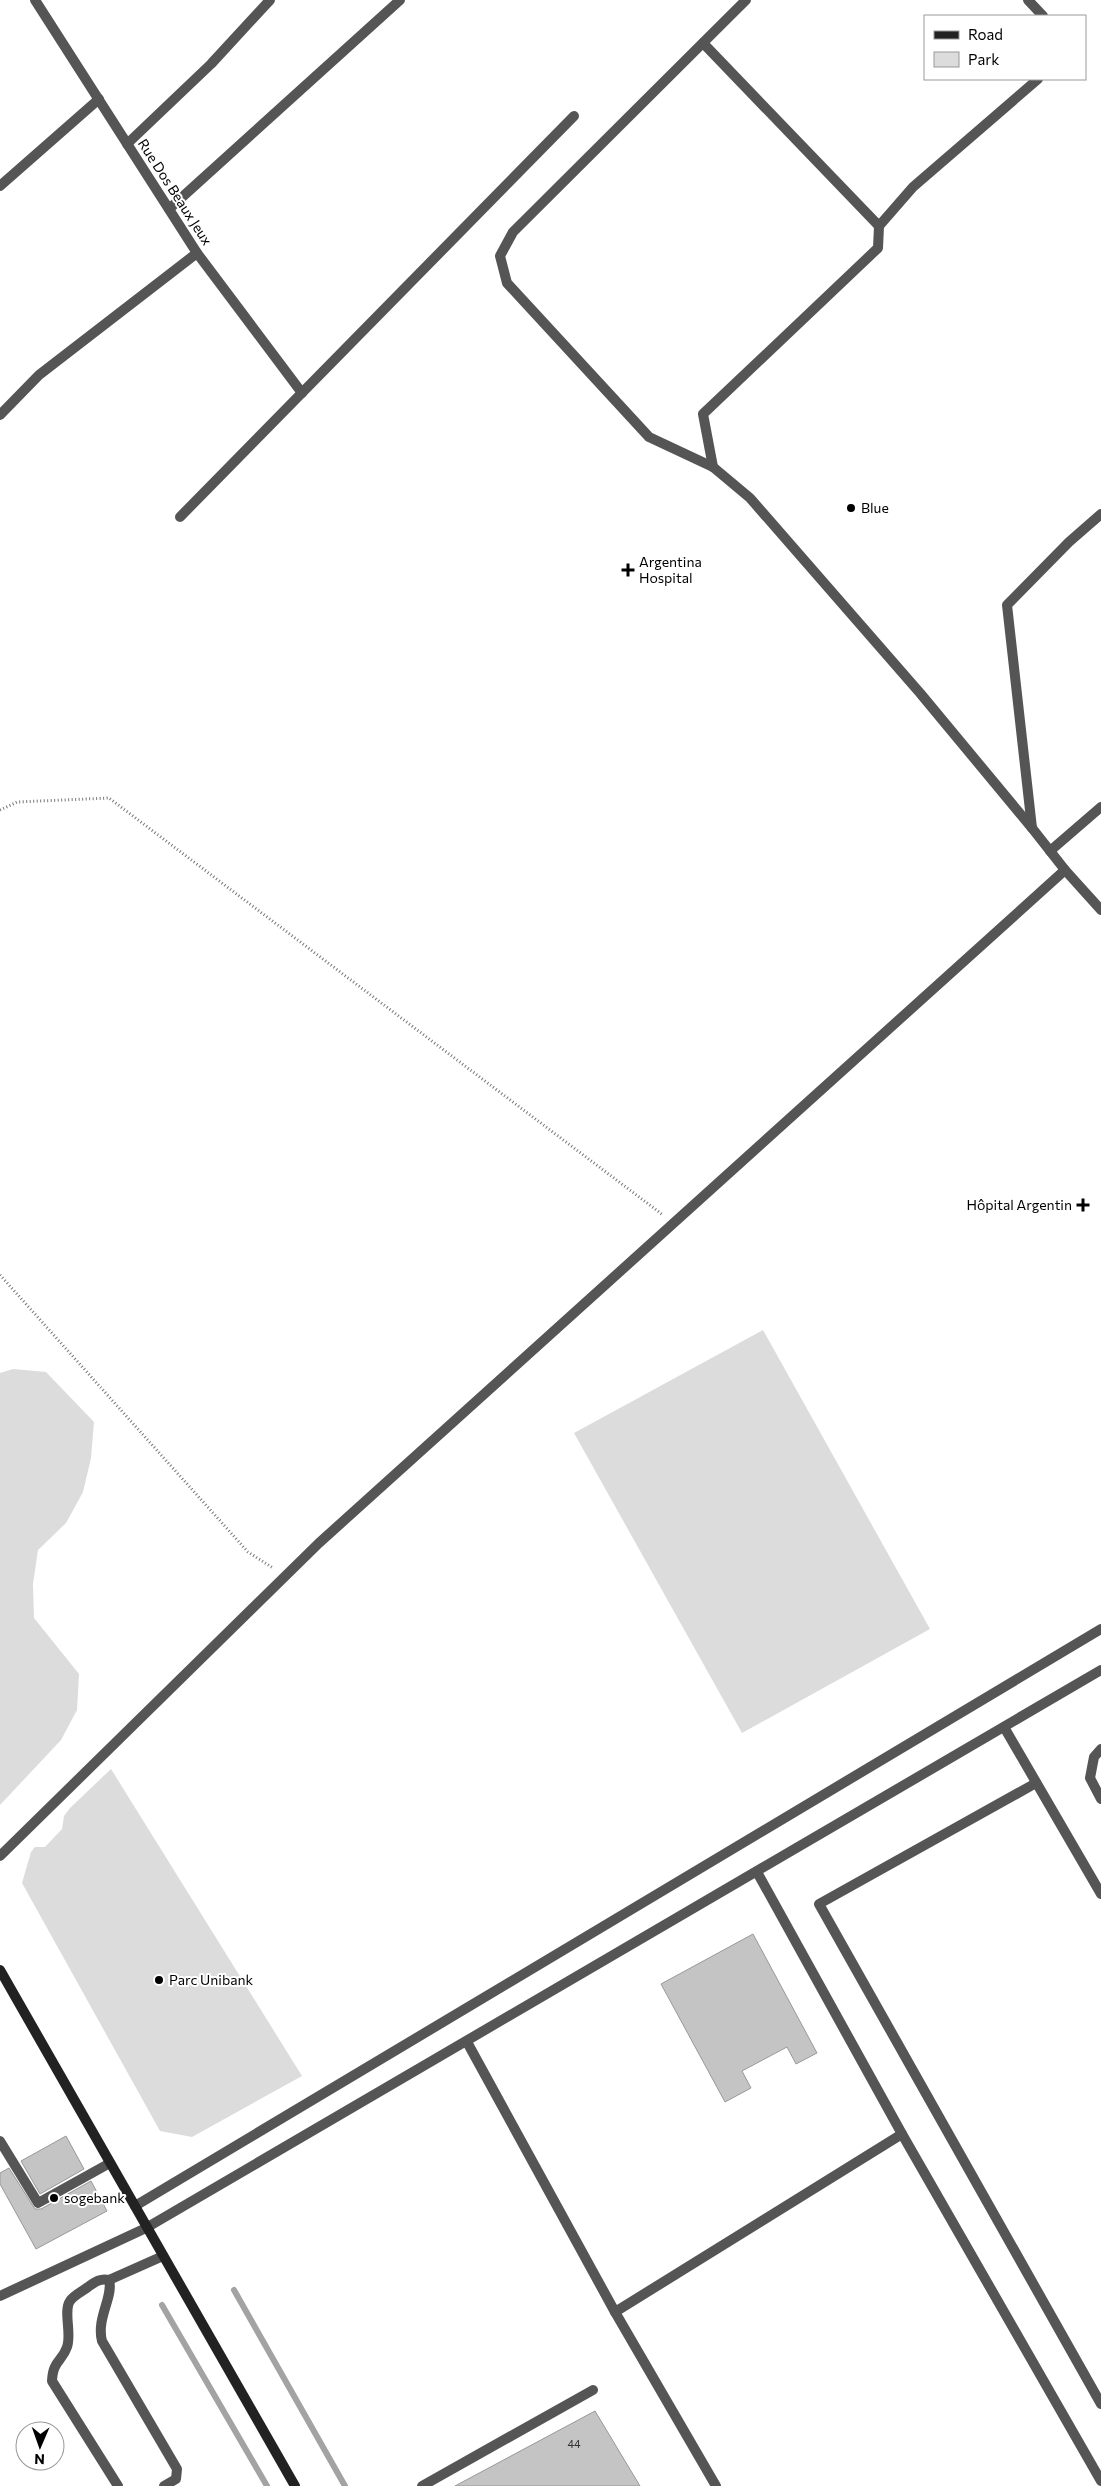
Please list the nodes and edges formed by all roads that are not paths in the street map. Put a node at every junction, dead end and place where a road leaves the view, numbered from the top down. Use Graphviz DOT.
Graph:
graph roads {
  1 [pos="35,0"];
  2 [pos="270,0"];
  3 [pos="400,0"];
  4 [pos="746,0"];
  5 [pos="1028,0"];
  6 [pos="1042,15"];
  7 [pos="702,43"];
  8 [pos="1037,80"];
  9 [pos="99,99"];
  10 [pos="574,116"];
  11 [pos="127,144"];
  12 [pos="0,186"];
  13 [pos="169,209"];
  14 [pos="879,226"];
  15 [pos="197,253"];
  16 [pos="302,393"];
  17 [pos="0,415"];
  18 [pos="713,467"];
  19 [pos="1101,514"];
  20 [pos="180,517"];
  21 [pos="1101,807"];
  22 [pos="1032,828"];
  23 [pos="1050,850"];
  24 [pos="1065,870"];
  25 [pos="1101,910"];
  26 [pos="1101,1629"];
  27 [pos="1101,1670"];
  28 [pos="1004,1727"];
  29 [pos="1101,1749"];
  30 [pos="1036,1782"];
  31 [pos="1101,1799"];
  32 [pos="0,1856"];
  33 [pos="757,1872"];
  34 [pos="1101,1894"];
  35 [pos="0,1970"];
  36 [pos="467,2042"];
  37 [pos="902,2134"];
  38 [pos="0,2141"];
  39 [pos="110,2163"];
  40 [pos="135,2206"];
  41 [pos="146,2228"];
  42 [pos="163,2256"];
  43 [pos="109,2280"];
  44 [pos="0,2296"];
  45 [pos="615,2312"];
  46 [pos="593,2390"];
  47 [pos="1101,2404"];
  48 [pos="1101,2480"];
  49 [pos="118,2486"];
  50 [pos="164,2486"];
  51 [pos="295,2486"];
  52 [pos="422,2486"];
  53 [pos="716,2486"];
  1 -- 9 [label="street, Rue Dos Beaux Jeux"];
  2 -- 11 [label="street"];
  3 -- 13 [label="street"];
  4 -- 7 [label="street"];
  5 -- 6 [label="street"];
  7 -- 14 [label="street"];
  7 -- 18 [label="street"];
  8 -- 14 [label="street"];
  9 -- 11 [label="street, Rue Dos Beaux Jeux"];
  9 -- 12 [label="street"];
  10 -- 16 [label="street"];
  11 -- 13 [label="street, Rue Dos Beaux Jeux"];
  13 -- 15 [label="street, Rue Dos Beaux Jeux"];
  14 -- 18 [label="street"];
  15 -- 16 [label="street, Rue Dos Beaux Jeux"];
  15 -- 17 [label="street"];
  16 -- 20 [label="street"];
  18 -- 22 [label="street"];
  19 -- 22 [label="street"];
  21 -- 23 [label="street"];
  22 -- 23 [label="street"];
  23 -- 24 [label="street"];
  24 -- 25 [label="street"];
  24 -- 32 [label="street"];
  26 -- 40 [label="street"];
  27 -- 28 [label="street"];
  28 -- 30 [label="street"];
  28 -- 33 [label="street"];
  29 -- 31 [label="street"];
  30 -- 34 [label="street"];
  30 -- 47 [label="street"];
  33 -- 36 [label="street"];
  33 -- 37 [label="street"];
  35 -- 39 [label="main road"];
  36 -- 41 [label="street"];
  36 -- 45 [label="street"];
  37 -- 45 [label="street"];
  37 -- 48 [label="street"];
  38 -- 39 [label="street"];
  39 -- 40 [label="main road"];
  40 -- 41 [label="main road"];
  41 -- 42 [label="main road"];
  41 -- 44 [label="street"];
  42 -- 43 [label="street"];
  42 -- 51 [label="main road"];
  43 -- 49 [label="street"];
  43 -- 50 [label="street"];
  45 -- 53 [label="street"];
  46 -- 52 [label="street"];
}
